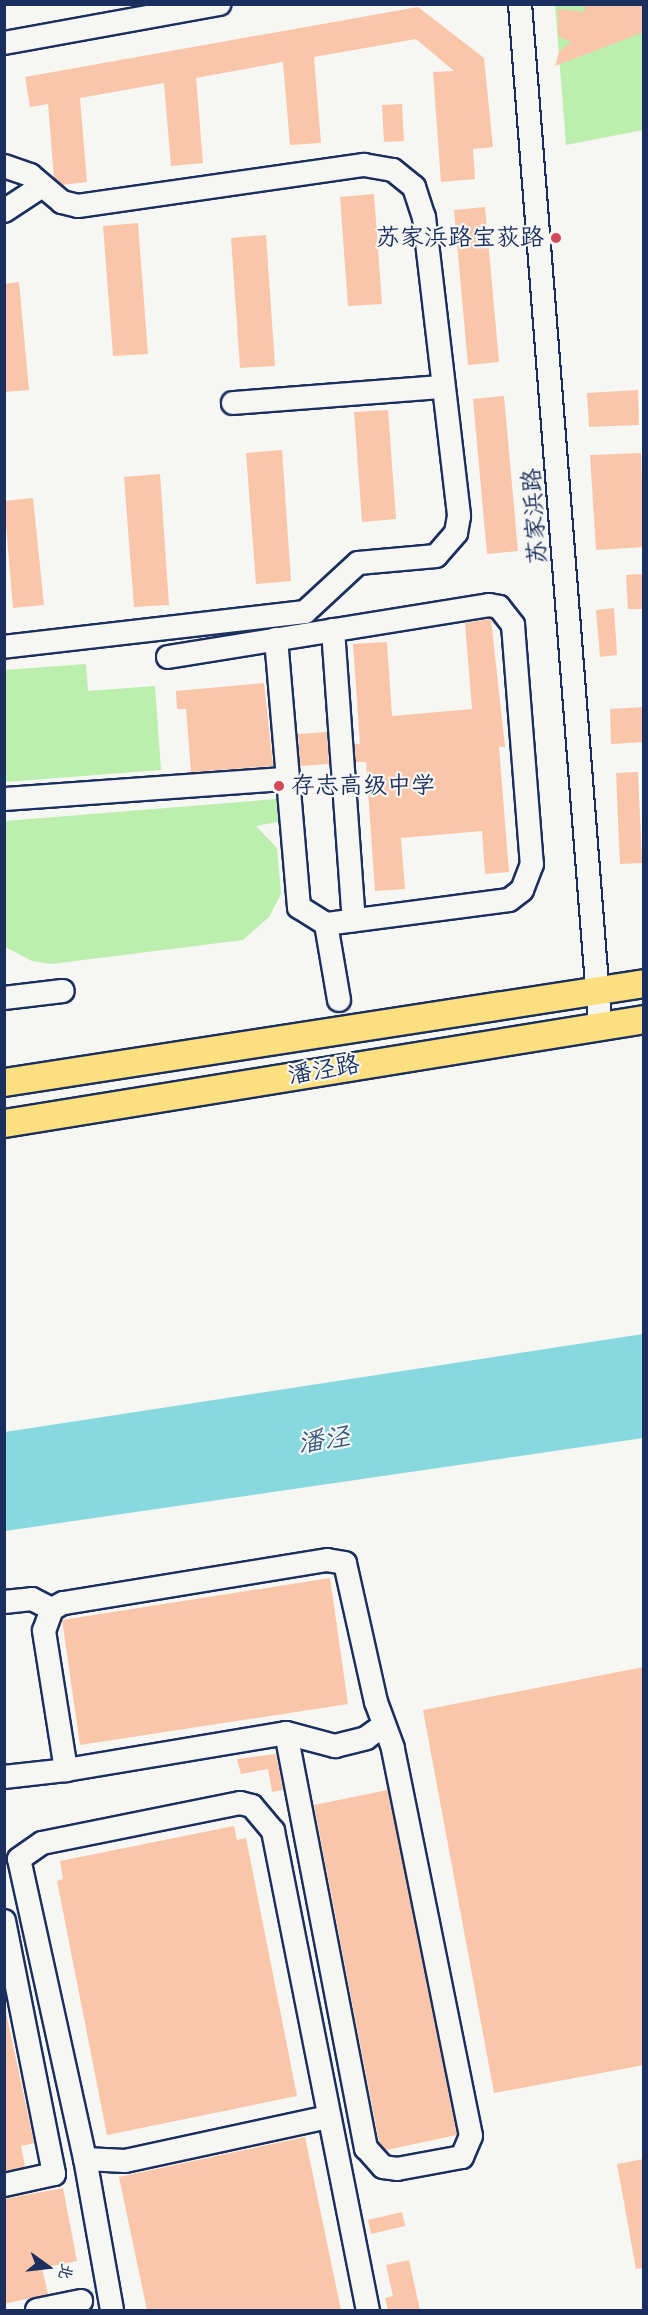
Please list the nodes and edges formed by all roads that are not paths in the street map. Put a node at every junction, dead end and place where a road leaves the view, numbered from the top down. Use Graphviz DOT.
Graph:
graph roads {
  1 [pos="219,4"];
  2 [pos="520,4"];
  3 [pos="4,43"];
  4 [pos="4,166"];
  5 [pos="42,186"];
  6 [pos="4,211"];
  7 [pos="442,387"];
  8 [pos="233,403"];
  9 [pos="333,630"];
  10 [pos="276,639"];
  11 [pos="4,647"];
  12 [pos="168,657"];
  13 [pos="286,779"];
  14 [pos="4,799"];
  15 [pos="354,920"];
  16 [pos="326,924"];
  17 [pos="644,983"];
  18 [pos="596,989"];
  19 [pos="63,991"];
  20 [pos="4,998"];
  21 [pos="339,1000"];
  22 [pos="644,1018"];
  23 [pos="600,1023"];
  24 [pos="4,1082"];
  25 [pos="4,1123"];
  26 [pos="4,1602"];
  27 [pos="52,1609"];
  28 [pos="384,1725"];
  29 [pos="286,1733"];
  30 [pos="66,1770"];
  31 [pos="4,1778"];
  32 [pos="4,1921"];
  33 [pos="329,2117"];
  34 [pos="85,2159"];
  35 [pos="4,2185"];
  36 [pos="81,2301"];
  37 [pos="37,2310"];
  38 [pos="112,2310"];
  39 [pos="368,2310"];
  1 -- 3 [label="street"];
  2 -- 18 [label="street, 苏家浜路"];
  4 -- 5 [label="street"];
  5 -- 6 [label="street"];
  5 -- 7 [label="street"];
  7 -- 8 [label="street"];
  7 -- 11 [label="street"];
  9 -- 10 [label="street"];
  9 -- 15 [label="street"];
  9 -- 15 [label="street"];
  10 -- 12 [label="street"];
  10 -- 13 [label="street"];
  13 -- 14 [label="street"];
  13 -- 16 [label="street"];
  15 -- 16 [label="street"];
  16 -- 21 [label="street"];
  17 -- 18 [label="main road, 潘泾路"];
  18 -- 23 [label="street, 苏家浜路"];
  18 -- 24 [label="main road, 潘泾路"];
  19 -- 20 [label="street"];
  22 -- 23 [label="main road, 潘泾路"];
  23 -- 25 [label="main road, 潘泾路"];
  26 -- 27 [label="street"];
  27 -- 28 [label="street"];
  27 -- 30 [label="street"];
  28 -- 29 [label="street"];
  28 -- 29 [label="street"];
  29 -- 30 [label="street"];
  30 -- 31 [label="street"];
  32 -- 35 [label="street"];
  33 -- 34 [label="street"];
  33 -- 34 [label="street"];
  33 -- 39 [label="street"];
  34 -- 38 [label="street"];
  36 -- 37 [label="street"];
}
